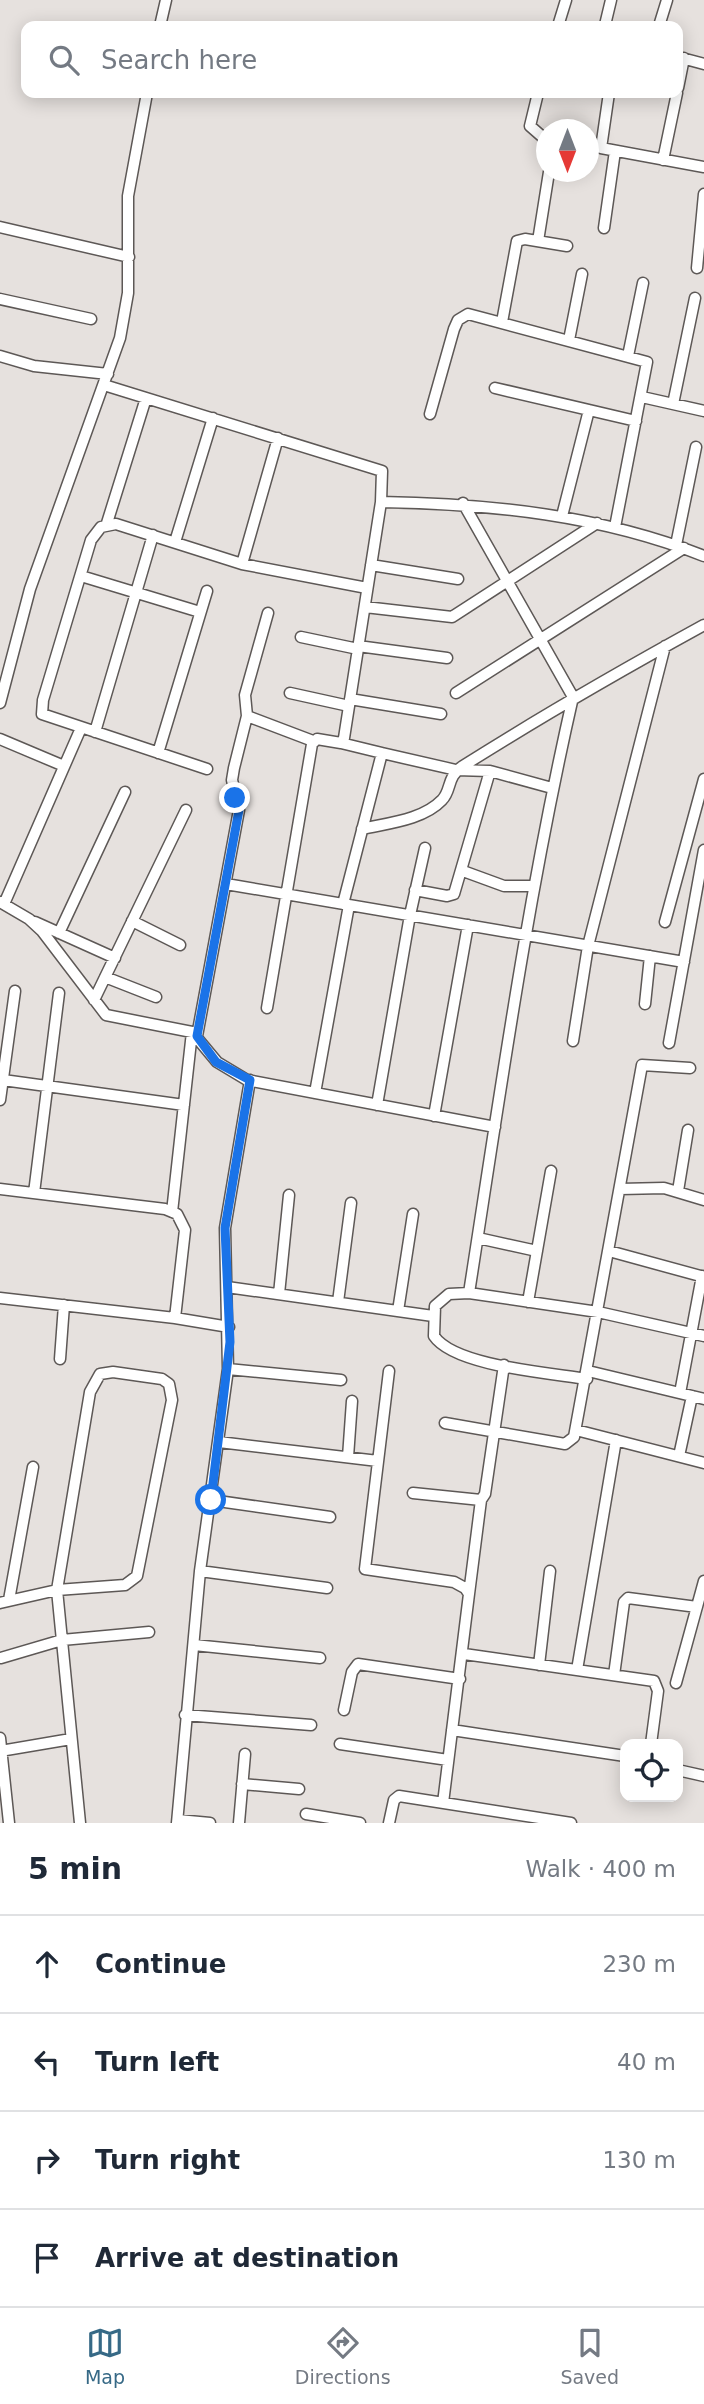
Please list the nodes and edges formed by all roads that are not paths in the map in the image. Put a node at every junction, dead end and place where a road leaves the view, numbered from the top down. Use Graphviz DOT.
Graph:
graph roads {
  1 [pos="166,0"];
  2 [pos="566,0"];
  3 [pos="611,0"];
  4 [pos="667,0"];
  5 [pos="161,21"];
  6 [pos="560,21"];
  7 [pos="606,21"];
  8 [pos="661,21"];
  9 [pos="683,58"];
  10 [pos="704,64"];
  11 [pos="146,98"];
  12 [pos="537,98"];
  13 [pos="608,98"];
  14 [pos="675,98"];
  15 [pos="536,131"];
  16 [pos="615,151"];
  17 [pos="663,160"];
  18 [pos="704,167"];
  19 [pos="547,182"];
  20 [pos="704,198"];
  21 [pos="0,227"];
  22 [pos="604,228"];
  23 [pos="538,241"];
  24 [pos="567,246"];
  25 [pos="129,257"];
  26 [pos="697,268"];
  27 [pos="582,274"];
  28 [pos="643,283"];
  29 [pos="695,298"];
  30 [pos="0,299"];
  31 [pos="91,319"];
  32 [pos="502,322"];
  33 [pos="569,340"];
  34 [pos="628,356"];
  35 [pos="0,359"];
  36 [pos="108,374"];
  37 [pos="104,385"];
  38 [pos="495,388"];
  39 [pos="642,397"];
  40 [pos="146,398"];
  41 [pos="673,404"];
  42 [pos="589,410"];
  43 [pos="704,411"];
  44 [pos="430,414"];
  45 [pos="213,418"];
  46 [pos="636,421"];
  47 [pos="278,438"];
  48 [pos="696,447"];
  49 [pos="381,502"];
  50 [pos="463,503"];
  51 [pos="562,516"];
  52 [pos="107,523"];
  53 [pos="597,523"];
  54 [pos="615,527"];
  55 [pos="153,535"];
  56 [pos="175,542"];
  57 [pos="680,547"];
  58 [pos="704,556"];
  59 [pos="242,564"];
  60 [pos="371,565"];
  61 [pos="81,576"];
  62 [pos="457,579"];
  63 [pos="508,582"];
  64 [pos="367,588"];
  65 [pos="206,591"];
  66 [pos="136,592"];
  67 [pos="365,607"];
  68 [pos="200,612"];
  69 [pos="268,613"];
  70 [pos="704,625"];
  71 [pos="301,636"];
  72 [pos="540,640"];
  73 [pos="665,646"];
  74 [pos="358,648"];
  75 [pos="447,658"];
  76 [pos="290,693"];
  77 [pos="456,693"];
  78 [pos="573,697"];
  79 [pos="350,703"];
  80 [pos="0,704"];
  81 [pos="441,714"];
  82 [pos="247,716"];
  83 [pos="81,728"];
  84 [pos="95,733"];
  85 [pos="0,739"];
  86 [pos="313,741"];
  87 [pos="341,743"];
  88 [pos="158,753"];
  89 [pos="382,753"];
  90 [pos="64,766"];
  91 [pos="206,769"];
  92 [pos="456,770"];
  93 [pos="489,771"];
  94 [pos="704,779"];
  95 [pos="552,788"];
  96 [pos="124,792"];
  97 [pos="186,810"];
  98 [pos="362,829"];
  99 [pos="425,848"];
  100 [pos="704,855"];
  101 [pos="463,872"];
  102 [pos="226,884"];
  103 [pos="533,886"];
  104 [pos="415,890"];
  105 [pos="286,894"];
  106 [pos="700,898"];
  107 [pos="2,903"];
  108 [pos="346,904"];
  109 [pos="410,915"];
  110 [pos="29,919"];
  111 [pos="132,921"];
  112 [pos="665,922"];
  113 [pos="468,925"];
  114 [pos="59,933"];
  115 [pos="524,935"];
  116 [pos="180,945"];
  117 [pos="588,946"];
  118 [pos="650,956"];
  119 [pos="114,958"];
  120 [pos="684,962"];
  121 [pos="105,977"];
  122 [pos="15,991"];
  123 [pos="59,993"];
  124 [pos="156,997"];
  125 [pos="94,1000"];
  126 [pos="645,1004"];
  127 [pos="267,1008"];
  128 [pos="194,1034"];
  129 [pos="573,1041"];
  130 [pos="669,1043"];
  131 [pos="690,1068"];
  132 [pos="3,1080"];
  133 [pos="250,1080"];
  134 [pos="46,1086"];
  135 [pos="316,1093"];
  136 [pos="0,1100"];
  137 [pos="184,1105"];
  138 [pos="377,1105"];
  139 [pos="434,1115"];
  140 [pos="495,1127"];
  141 [pos="688,1130"];
  142 [pos="551,1171"];
  143 [pos="0,1189"];
  144 [pos="620,1189"];
  145 [pos="678,1191"];
  146 [pos="34,1193"];
  147 [pos="289,1195"];
  148 [pos="704,1200"];
  149 [pos="351,1203"];
  150 [pos="172,1212"];
  151 [pos="413,1214"];
  152 [pos="478,1238"];
  153 [pos="537,1251"];
  154 [pos="609,1251"];
  155 [pos="703,1277"];
  156 [pos="227,1287"];
  157 [pos="469,1293"];
  158 [pos="279,1294"];
  159 [pos="0,1298"];
  160 [pos="528,1302"];
  161 [pos="338,1303"];
  162 [pos="65,1305"];
  163 [pos="397,1311"];
  164 [pos="598,1312"];
  165 [pos="433,1316"];
  166 [pos="175,1318"];
  167 [pos="229,1327"];
  168 [pos="691,1333"];
  169 [pos="704,1336"];
  170 [pos="60,1359"];
  171 [pos="504,1365"];
  172 [pos="228,1369"];
  173 [pos="389,1371"];
  174 [pos="587,1375"];
  175 [pos="341,1380"];
  176 [pos="680,1393"];
  177 [pos="692,1396"];
  178 [pos="704,1399"];
  179 [pos="352,1401"];
  180 [pos="445,1423"];
  181 [pos="576,1430"];
  182 [pos="493,1432"];
  183 [pos="617,1440"];
  184 [pos="219,1442"];
  185 [pos="679,1456"];
  186 [pos="348,1457"];
  187 [pos="378,1461"];
  188 [pos="704,1463"];
  189 [pos="33,1467"];
  190 [pos="413,1493"];
  191 [pos="211,1500"];
  192 [pos="481,1500"];
  193 [pos="330,1517"];
  194 [pos="200,1571"];
  195 [pos="550,1571"];
  196 [pos="703,1587"];
  197 [pos="327,1588"];
  198 [pos="57,1590"];
  199 [pos="469,1594"];
  200 [pos="4,1601"];
  201 [pos="697,1607"];
  202 [pos="149,1632"];
  203 [pos="62,1640"];
  204 [pos="194,1645"];
  205 [pos="464,1654"];
  206 [pos="1,1658"];
  207 [pos="320,1658"];
  208 [pos="539,1665"];
  209 [pos="577,1670"];
  210 [pos="614,1675"];
  211 [pos="460,1679"];
  212 [pos="676,1683"];
  213 [pos="344,1710"];
  214 [pos="185,1716"];
  215 [pos="311,1725"];
  216 [pos="452,1730"];
  217 [pos="0,1738"];
  218 [pos="71,1739"];
  219 [pos="651,1739"];
  220 [pos="340,1744"];
  221 [pos="1,1750"];
  222 [pos="245,1754"];
  223 [pos="620,1755"];
  224 [pos="448,1760"];
  225 [pos="683,1771"];
  226 [pos="704,1776"];
  227 [pos="242,1784"];
  228 [pos="299,1789"];
  229 [pos="443,1803"];
  230 [pos="500,1812"];
  231 [pos="306,1814"];
  232 [pos="178,1822"];
  233 [pos="9,1823"];
  234 [pos="80,1823"];
  235 [pos="210,1823"];
  236 [pos="239,1823"];
  237 [pos="360,1823"];
  238 [pos="389,1823"];
  239 [pos="498,1823"];
  240 [pos="571,1823"];
  1 -- 5 [label="street"];
  2 -- 6 [label="street"];
  3 -- 7 [label="street"];
  4 -- 8 [label="street"];
  9 -- 10 [label="street"];
  11 -- 25 [label="street"];
  12 -- 15 [label="street"];
  13 -- 16 [label="street"];
  14 -- 17 [label="street"];
  16 -- 17 [label="street"];
  16 -- 22 [label="street"];
  17 -- 18 [label="street"];
  19 -- 23 [label="street"];
  20 -- 26 [label="street"];
  21 -- 25 [label="street"];
  23 -- 24 [label="street"];
  23 -- 32 [label="street"];
  25 -- 36 [label="street"];
  27 -- 33 [label="street"];
  28 -- 34 [label="street"];
  29 -- 41 [label="street"];
  30 -- 31 [label="street"];
  32 -- 33 [label="street"];
  32 -- 44 [label="street"];
  33 -- 34 [label="street"];
  34 -- 39 [label="street"];
  35 -- 36 [label="street"];
  36 -- 37 [label="street"];
  37 -- 40 [label="street"];
  37 -- 80 [label="street"];
  38 -- 42 [label="street"];
  39 -- 41 [label="street"];
  39 -- 46 [label="street"];
  40 -- 45 [label="street"];
  40 -- 52 [label="street"];
  41 -- 43 [label="street"];
  42 -- 46 [label="street"];
  42 -- 51 [label="street"];
  45 -- 47 [label="street"];
  45 -- 56 [label="street"];
  46 -- 54 [label="street"];
  47 -- 49 [label="street"];
  47 -- 59 [label="street"];
  48 -- 57 [label="street"];
  49 -- 50 [label="street"];
  49 -- 60 [label="street"];
  50 -- 51 [label="street"];
  50 -- 63 [label="street"];
  51 -- 53 [label="street"];
  52 -- 55 [label="street"];
  52 -- 61 [label="street"];
  53 -- 54 [label="street"];
  53 -- 63 [label="street"];
  54 -- 57 [label="street"];
  55 -- 56 [label="street"];
  55 -- 66 [label="street"];
  56 -- 59 [label="street"];
  57 -- 58 [label="street"];
  57 -- 72 [label="street"];
  59 -- 64 [label="street"];
  60 -- 62 [label="street"];
  60 -- 64 [label="street"];
  61 -- 66 [label="street"];
  61 -- 83 [label="street"];
  63 -- 67 [label="street"];
  63 -- 72 [label="street"];
  64 -- 67 [label="street"];
  65 -- 68 [label="street"];
  66 -- 68 [label="street"];
  66 -- 84 [label="street"];
  67 -- 74 [label="street"];
  68 -- 88 [label="street"];
  69 -- 82 [label="street"];
  70 -- 73 [label="street"];
  71 -- 74 [label="street"];
  72 -- 77 [label="street"];
  72 -- 78 [label="street"];
  73 -- 78 [label="street"];
  73 -- 117 [label="street"];
  74 -- 75 [label="street"];
  74 -- 79 [label="street"];
  76 -- 79 [label="street"];
  78 -- 92 [label="street"];
  78 -- 95 [label="street"];
  79 -- 81 [label="street"];
  79 -- 87 [label="street"];
  82 -- 86 [label="street"];
  82 -- 102 [label="street"];
  83 -- 84 [label="street"];
  83 -- 90 [label="street"];
  84 -- 88 [label="street"];
  85 -- 90 [label="street"];
  86 -- 87 [label="street"];
  86 -- 105 [label="street"];
  87 -- 89 [label="street"];
  88 -- 91 [label="street"];
  89 -- 92 [label="street"];
  89 -- 98 [label="street"];
  90 -- 107 [label="street"];
  92 -- 93 [label="street"];
  92 -- 98 [label="street"];
  93 -- 95 [label="street"];
  93 -- 101 [label="street"];
  94 -- 112 [label="street"];
  95 -- 103 [label="street"];
  96 -- 114 [label="street"];
  97 -- 111 [label="street"];
  98 -- 108 [label="street"];
  99 -- 104 [label="street"];
  100 -- 106 [label="street"];
  101 -- 103 [label="street"];
  101 -- 104 [label="street"];
  102 -- 105 [label="street"];
  102 -- 128 [label="street"];
  103 -- 115 [label="street"];
  104 -- 109 [label="street"];
  105 -- 108 [label="street"];
  105 -- 127 [label="street"];
  106 -- 120 [label="street"];
  107 -- 110 [label="street"];
  108 -- 109 [label="street"];
  108 -- 135 [label="street"];
  109 -- 113 [label="street"];
  109 -- 138 [label="street"];
  110 -- 114 [label="street"];
  110 -- 125 [label="street"];
  111 -- 116 [label="street"];
  111 -- 119 [label="street"];
  113 -- 115 [label="street"];
  113 -- 139 [label="street"];
  114 -- 119 [label="street"];
  115 -- 117 [label="street"];
  115 -- 140 [label="street"];
  117 -- 118 [label="street"];
  117 -- 129 [label="street"];
  118 -- 120 [label="street"];
  118 -- 126 [label="street"];
  119 -- 121 [label="street"];
  120 -- 130 [label="street"];
  121 -- 124 [label="street"];
  121 -- 125 [label="street"];
  122 -- 132 [label="street"];
  123 -- 134 [label="street"];
  125 -- 128 [label="street"];
  128 -- 133 [label="street"];
  128 -- 137 [label="street"];
  131 -- 144 [label="street"];
  132 -- 134 [label="street"];
  132 -- 136 [label="street"];
  133 -- 135 [label="street"];
  133 -- 156 [label="street"];
  134 -- 137 [label="street"];
  134 -- 146 [label="street"];
  135 -- 138 [label="street"];
  137 -- 150 [label="street"];
  138 -- 139 [label="street"];
  139 -- 140 [label="street"];
  140 -- 152 [label="street"];
  141 -- 145 [label="street"];
  142 -- 153 [label="street"];
  143 -- 146 [label="street"];
  144 -- 145 [label="street"];
  144 -- 154 [label="street"];
  145 -- 148 [label="street"];
  146 -- 150 [label="street"];
  147 -- 158 [label="street"];
  149 -- 161 [label="street"];
  150 -- 166 [label="street"];
  151 -- 163 [label="street"];
  152 -- 153 [label="street"];
  152 -- 157 [label="street"];
  153 -- 160 [label="street"];
  154 -- 155 [label="street"];
  154 -- 164 [label="street"];
  155 -- 168 [label="street"];
  156 -- 158 [label="street"];
  156 -- 167 [label="street"];
  157 -- 160 [label="street"];
  157 -- 165 [label="street"];
  158 -- 161 [label="street"];
  159 -- 162 [label="street"];
  160 -- 164 [label="street"];
  161 -- 163 [label="street"];
  162 -- 166 [label="street"];
  162 -- 170 [label="street"];
  163 -- 165 [label="street"];
  164 -- 168 [label="street"];
  164 -- 174 [label="street"];
  165 -- 171 [label="street"];
  166 -- 167 [label="street"];
  167 -- 172 [label="street"];
  168 -- 169 [label="street"];
  168 -- 176 [label="street"];
  171 -- 174 [label="street"];
  171 -- 182 [label="street"];
  172 -- 175 [label="street"];
  172 -- 184 [label="street"];
  173 -- 187 [label="street"];
  174 -- 176 [label="street"];
  174 -- 181 [label="street"];
  176 -- 177 [label="street"];
  177 -- 178 [label="street"];
  177 -- 185 [label="street"];
  179 -- 186 [label="street"];
  180 -- 182 [label="street"];
  181 -- 182 [label="street"];
  181 -- 183 [label="street"];
  182 -- 192 [label="street"];
  183 -- 185 [label="street"];
  183 -- 209 [label="street"];
  184 -- 186 [label="street"];
  184 -- 191 [label="street"];
  185 -- 188 [label="street"];
  186 -- 187 [label="street"];
  187 -- 199 [label="street"];
  189 -- 200 [label="street"];
  190 -- 192 [label="street"];
  191 -- 193 [label="street"];
  191 -- 194 [label="street"];
  192 -- 199 [label="street"];
  194 -- 197 [label="street"];
  194 -- 204 [label="street"];
  195 -- 208 [label="street"];
  196 -- 201 [label="street"];
  198 -- 198 [label="street"];
  198 -- 200 [label="street"];
  198 -- 203 [label="street"];
  199 -- 205 [label="street"];
  201 -- 210 [label="street"];
  201 -- 212 [label="street"];
  202 -- 203 [label="street"];
  203 -- 206 [label="street"];
  203 -- 218 [label="street"];
  204 -- 207 [label="street"];
  204 -- 214 [label="street"];
  205 -- 208 [label="street"];
  205 -- 211 [label="street"];
  208 -- 209 [label="street"];
  209 -- 210 [label="street"];
  210 -- 219 [label="street"];
  211 -- 213 [label="street"];
  211 -- 216 [label="street"];
  214 -- 215 [label="street"];
  214 -- 232 [label="street"];
  216 -- 223 [label="street"];
  216 -- 224 [label="street"];
  217 -- 221 [label="street"];
  218 -- 221 [label="street"];
  218 -- 234 [label="street"];
  220 -- 224 [label="street"];
  221 -- 233 [label="street"];
  222 -- 227 [label="street"];
  224 -- 229 [label="street"];
  225 -- 226 [label="street"];
  227 -- 228 [label="street"];
  227 -- 236 [label="street"];
  229 -- 230 [label="street"];
  229 -- 238 [label="street"];
  230 -- 239 [label="street"];
  230 -- 240 [label="street"];
  231 -- 237 [label="street"];
  232 -- 235 [label="street"];
}
